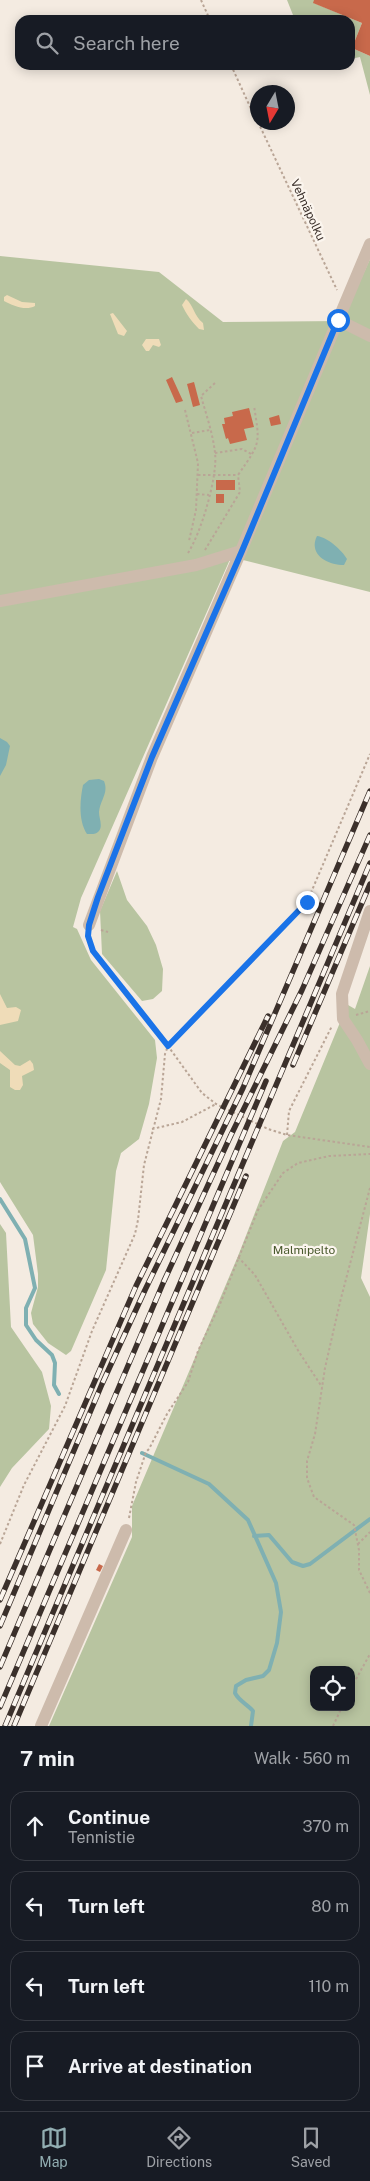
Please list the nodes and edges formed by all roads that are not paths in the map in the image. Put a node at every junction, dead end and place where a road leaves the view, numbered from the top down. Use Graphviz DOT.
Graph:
graph roads {
  1 [pos="370,244"];
  2 [pos="338,320"];
  3 [pos="370,336"];
  4 [pos="242,551"];
  5 [pos="0,601"];
  6 [pos="370,911"];
  7 [pos="89,925"];
  8 [pos="370,1064"];
  9 [pos="126,1530"];
  10 [pos="41,1726"];
  1 -- 2 [label="street"];
  2 -- 3 [label="street"];
  2 -- 4 [label="street"];
  4 -- 5 [label="street"];
  4 -- 7 [label="street"];
  6 -- 8 [label="street"];
  9 -- 10 [label="street"];
}
